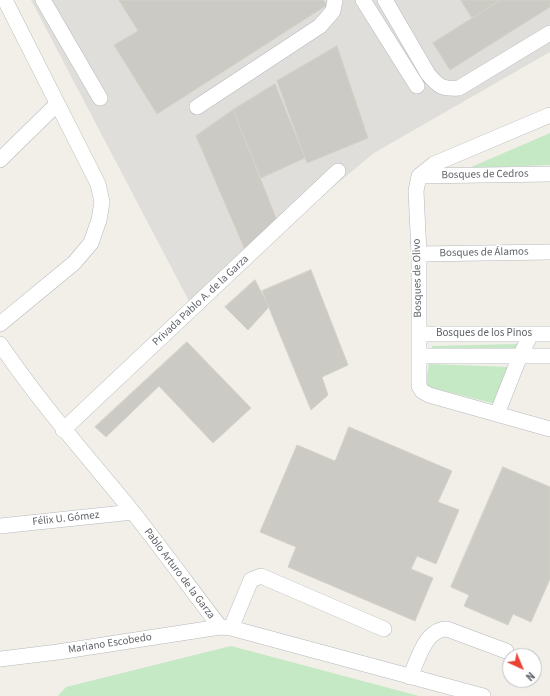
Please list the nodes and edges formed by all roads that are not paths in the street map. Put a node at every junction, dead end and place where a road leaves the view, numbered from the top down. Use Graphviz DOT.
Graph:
graph roads {
  1 [pos="5,0"];
  2 [pos="43,0"];
  3 [pos="334,0"];
  4 [pos="363,0"];
  5 [pos="385,0"];
  6 [pos="550,33"];
  7 [pos="417,86"];
  8 [pos="100,98"];
  9 [pos="57,104"];
  10 [pos="197,107"];
  11 [pos="550,115"];
  12 [pos="0,160"];
  13 [pos="338,172"];
  14 [pos="550,174"];
  15 [pos="419,176"];
  16 [pos="550,252"];
  17 [pos="419,254"];
  18 [pos="0,324"];
  19 [pos="419,334"];
  20 [pos="531,334"];
  21 [pos="550,334"];
  22 [pos="0,344"];
  23 [pos="419,356"];
  24 [pos="520,356"];
  25 [pos="550,356"];
  26 [pos="497,414"];
  27 [pos="550,429"];
  28 [pos="63,430"];
  29 [pos="133,512"];
  30 [pos="0,526"];
  31 [pos="225,628"];
  32 [pos="384,630"];
  33 [pos="502,650"];
  34 [pos="0,659"];
  35 [pos="410,677"];
  36 [pos="483,696"];
  1 -- 9 [label="street"];
  2 -- 8 [label="street"];
  3 -- 10 [label="street"];
  4 -- 7 [label="street"];
  5 -- 6 [label="street"];
  9 -- 12 [label="street"];
  9 -- 18 [label="street"];
  11 -- 15 [label="street"];
  13 -- 28 [label="street, Privada Pablo A. de la Garza"];
  14 -- 15 [label="street, Bosques de Cedros"];
  15 -- 17 [label="street, Bosques de Olivo"];
  16 -- 17 [label="street, Bosques de Álamos"];
  17 -- 19 [label="street, Bosques de Olivo"];
  19 -- 20 [label="street, Bosques de los Pinos"];
  19 -- 23 [label="street, Bosques de Olivo"];
  20 -- 21 [label="street, Bosques de los Pinos"];
  20 -- 24 [label="street"];
  22 -- 28 [label="street, Pablo Arturo de la Garza"];
  23 -- 24 [label="street, Bosques de los Pinos"];
  23 -- 26 [label="street, Bosques de Olivo"];
  24 -- 25 [label="street, Bosques de los Pinos"];
  24 -- 26 [label="street"];
  26 -- 27 [label="street, Bosques de Olivo"];
  28 -- 29 [label="street, Pablo Arturo de la Garza"];
  29 -- 30 [label="street, Félix U. Gómez"];
  29 -- 31 [label="street, Pablo Arturo de la Garza"];
  31 -- 32 [label="street"];
  31 -- 34 [label="street, Mariano Escobedo"];
  31 -- 35 [label="street"];
  33 -- 35 [label="street"];
  35 -- 36 [label="street"];
}
